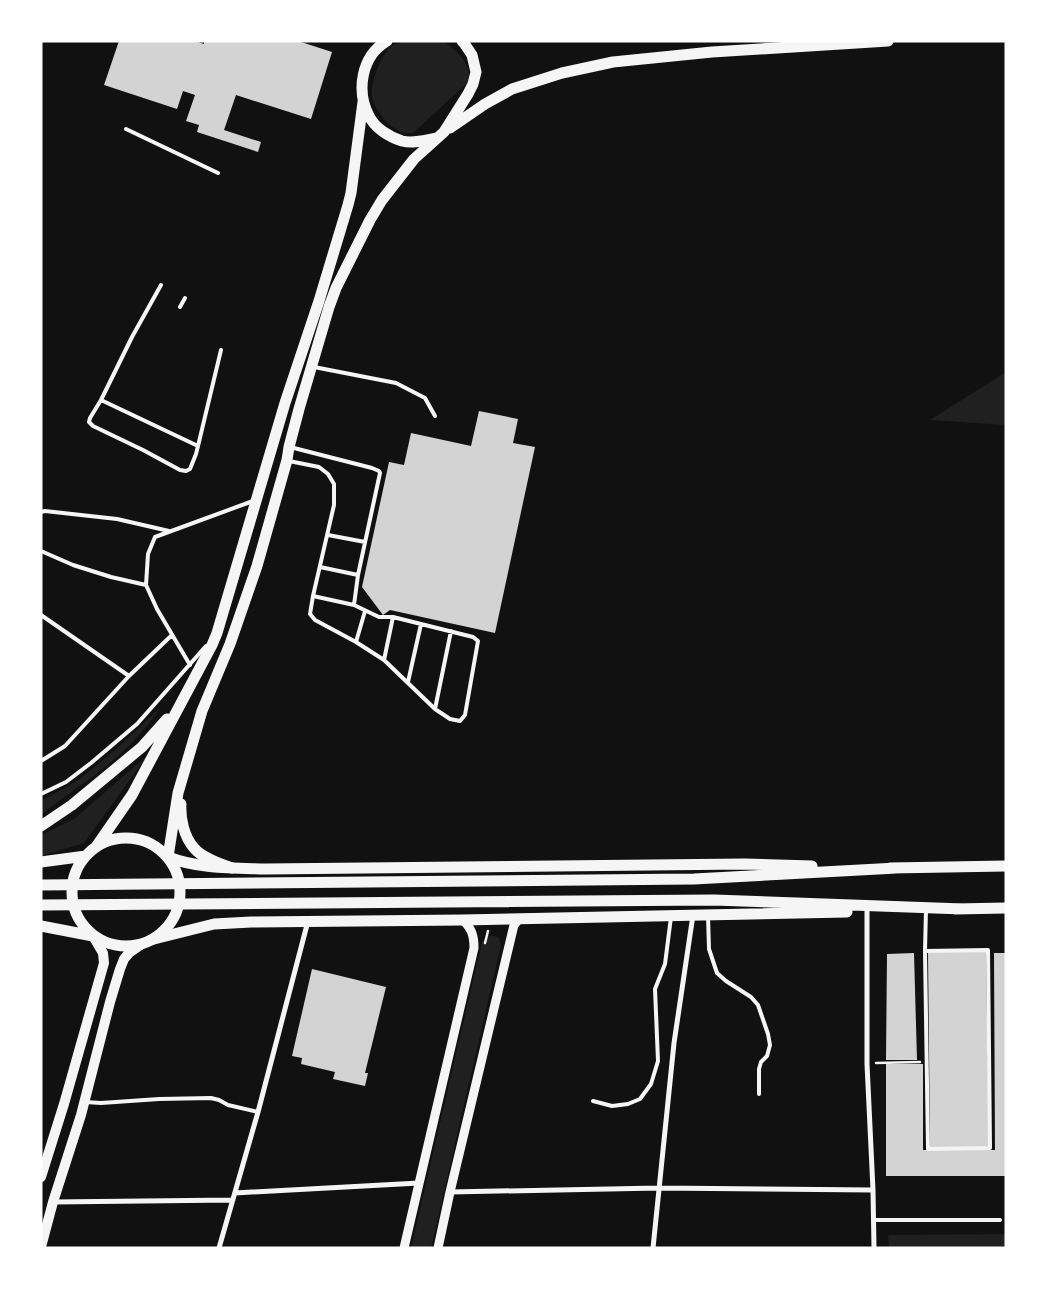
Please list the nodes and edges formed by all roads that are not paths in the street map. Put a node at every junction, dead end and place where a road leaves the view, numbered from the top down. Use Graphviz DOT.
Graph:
graph roads {
  1 [pos="888,41"];
  2 [pos="463,42"];
  3 [pos="383,43"];
  4 [pos="363,102"];
  5 [pos="126,129"];
  6 [pos="441,135"];
  7 [pos="218,173"];
  8 [pos="161,285"];
  9 [pos="185,298"];
  10 [pos="180,306"];
  11 [pos="221,350"];
  12 [pos="312,366"];
  13 [pos="101,400"];
  14 [pos="435,416"];
  15 [pos="198,446"];
  16 [pos="290,447"];
  17 [pos="287,460"];
  18 [pos="257,499"];
  19 [pos="41,512"];
  20 [pos="169,531"];
  21 [pos="328,535"];
  22 [pos="365,542"];
  23 [pos="41,551"];
  24 [pos="320,567"];
  25 [pos="358,575"];
  26 [pos="146,585"];
  27 [pos="313,596"];
  28 [pos="354,605"];
  29 [pos="364,611"];
  30 [pos="41,615"];
  31 [pos="393,618"];
  32 [pos="422,624"];
  33 [pos="451,631"];
  34 [pos="217,633"];
  35 [pos="172,635"];
  36 [pos="356,642"];
  37 [pos="384,660"];
  38 [pos="190,665"];
  39 [pos="129,676"];
  40 [pos="408,682"];
  41 [pos="180,705"];
  42 [pos="435,709"];
  43 [pos="202,711"];
  44 [pos="41,760"];
  45 [pos="41,794"];
  46 [pos="41,826"];
  47 [pos="96,847"];
  48 [pos="86,856"];
  49 [pos="168,857"];
  50 [pos="41,862"];
  51 [pos="1006,866"];
  52 [pos="232,868"];
  53 [pos="897,868"];
  54 [pos="41,885"];
  55 [pos="41,905"];
  56 [pos="1006,908"];
  57 [pos="963,909"];
  58 [pos="926,910"];
  59 [pos="867,911"];
  60 [pos="708,914"];
  61 [pos="671,915"];
  62 [pos="693,915"];
  63 [pos="519,919"];
  64 [pos="463,920"];
  65 [pos="308,921"];
  66 [pos="41,926"];
  67 [pos="94,936"];
  68 [pos="154,939"];
  69 [pos="142,944"];
  70 [pos="925,951"];
  71 [pos="759,1094"];
  72 [pos="593,1101"];
  73 [pos="84,1102"];
  74 [pos="64,1104"];
  75 [pos="258,1112"];
  76 [pos="80,1115"];
  77 [pos="41,1177"];
  78 [pos="419,1184"];
  79 [pos="659,1188"];
  80 [pos="873,1190"];
  81 [pos="450,1192"];
  82 [pos="235,1193"];
  83 [pos="233,1200"];
  84 [pos="53,1202"];
  85 [pos="874,1220"];
  86 [pos="1000,1220"];
  87 [pos="41,1247"];
  88 [pos="219,1248"];
  89 [pos="404,1248"];
  90 [pos="438,1248"];
  91 [pos="653,1248"];
  92 [pos="874,1248"];
  1 -- 6 [label="main road"];
  2 -- 6 [label="main road"];
  3 -- 4 [label="main road"];
  4 -- 6 [label="main road"];
  4 -- 18 [label="main road"];
  5 -- 7 [label="lane"];
  6 -- 12 [label="main road"];
  8 -- 13 [label="lane"];
  9 -- 10 [label="lane"];
  11 -- 15 [label="lane"];
  12 -- 14 [label="lane"];
  12 -- 16 [label="main road"];
  13 -- 15 [label="lane"];
  13 -- 15 [label="lane"];
  16 -- 17 [label="main road"];
  16 -- 22 [label="lane"];
  17 -- 21 [label="lane"];
  17 -- 43 [label="main road"];
  18 -- 20 [label="lane"];
  18 -- 34 [label="main road"];
  19 -- 20 [label="lane"];
  20 -- 26 [label="lane"];
  21 -- 22 [label="lane"];
  21 -- 24 [label="lane"];
  22 -- 25 [label="lane"];
  23 -- 26 [label="lane"];
  24 -- 25 [label="lane"];
  24 -- 27 [label="lane"];
  25 -- 28 [label="lane"];
  26 -- 35 [label="lane"];
  27 -- 28 [label="lane"];
  27 -- 36 [label="lane"];
  28 -- 29 [label="lane"];
  29 -- 31 [label="lane"];
  29 -- 36 [label="lane"];
  30 -- 39 [label="lane"];
  31 -- 32 [label="lane"];
  31 -- 37 [label="lane"];
  32 -- 33 [label="lane"];
  32 -- 40 [label="lane"];
  33 -- 42 [label="lane"];
  33 -- 42 [label="lane"];
  34 -- 38 [label="lane"];
  34 -- 41 [label="main road"];
  35 -- 38 [label="lane"];
  35 -- 39 [label="lane"];
  36 -- 37 [label="lane"];
  37 -- 40 [label="lane"];
  38 -- 45 [label="lane"];
  39 -- 44 [label="lane"];
  40 -- 42 [label="lane"];
  41 -- 46 [label="main road"];
  41 -- 47 [label="main road"];
  43 -- 49 [label="main road"];
  43 -- 52 [label="main road"];
  47 -- 48 [label="main road"];
  47 -- 49 [label="main road"];
  48 -- 50 [label="main road"];
  48 -- 67 [label="main road"];
  49 -- 52 [label="main road"];
  49 -- 68 [label="main road"];
  51 -- 53 [label="main road"];
  52 -- 53 [label="main road"];
  53 -- 54 [label="main road"];
  55 -- 57 [label="main road"];
  56 -- 57 [label="main road"];
  57 -- 58 [label="main road"];
  58 -- 59 [label="main road"];
  58 -- 70 [label="lane"];
  59 -- 60 [label="main road"];
  59 -- 80 [label="street"];
  60 -- 62 [label="main road"];
  60 -- 71 [label="lane"];
  61 -- 62 [label="main road"];
  61 -- 63 [label="main road"];
  61 -- 72 [label="lane"];
  62 -- 79 [label="street"];
  63 -- 64 [label="main road"];
  63 -- 81 [label="street"];
  64 -- 65 [label="main road"];
  64 -- 78 [label="street"];
  65 -- 68 [label="main road"];
  65 -- 75 [label="street"];
  66 -- 67 [label="main road"];
  67 -- 69 [label="main road"];
  67 -- 74 [label="main road"];
  68 -- 69 [label="main road"];
  69 -- 73 [label="main road"];
  70 -- 70 [label="lane"];
  73 -- 75 [label="lane"];
  73 -- 76 [label="main road"];
  74 -- 76 [label="main road"];
  74 -- 77 [label="main road"];
  75 -- 82 [label="street"];
  76 -- 84 [label="main road"];
  78 -- 82 [label="street"];
  78 -- 89 [label="street"];
  79 -- 80 [label="street"];
  79 -- 81 [label="street"];
  79 -- 91 [label="street"];
  80 -- 85 [label="street"];
  81 -- 90 [label="street"];
  82 -- 83 [label="street"];
  83 -- 84 [label="street"];
  83 -- 88 [label="street"];
  84 -- 87 [label="main road"];
  85 -- 86 [label="lane"];
  85 -- 92 [label="street"];
}
